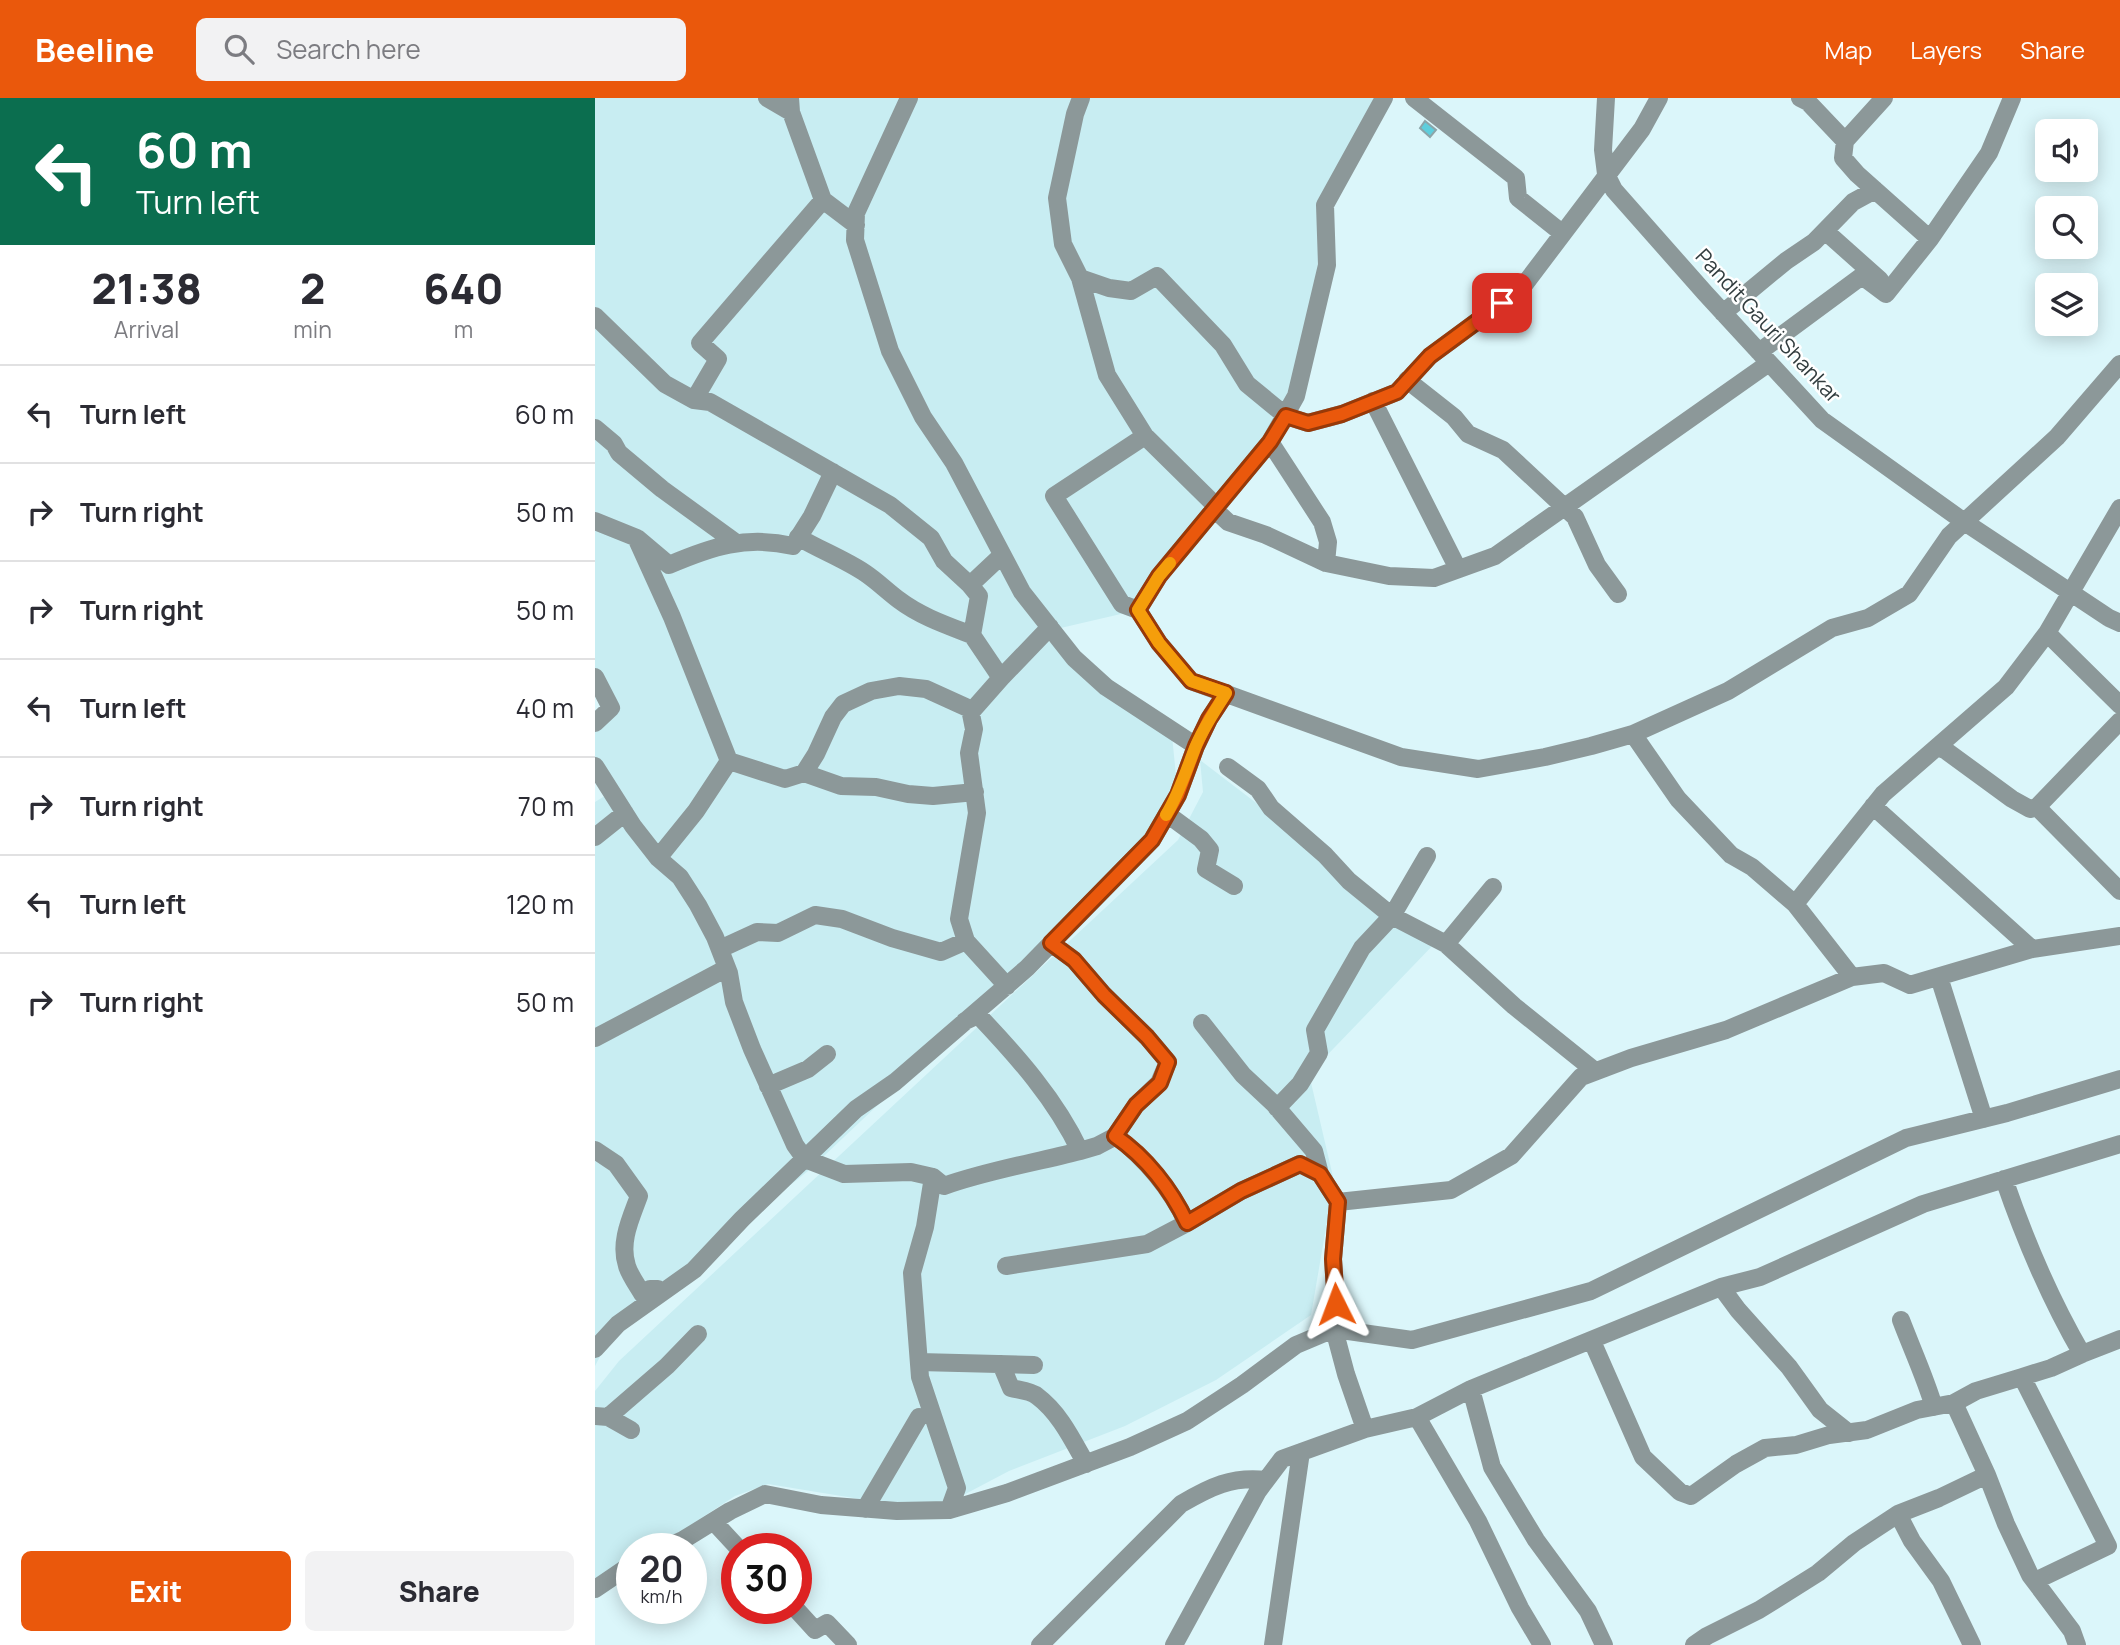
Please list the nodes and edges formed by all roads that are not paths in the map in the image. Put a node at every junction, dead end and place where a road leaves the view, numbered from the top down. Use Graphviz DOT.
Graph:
graph roads {
  1 [pos="767,98"];
  2 [pos="909,98"];
  3 [pos="1081,98"];
  4 [pos="1384,98"];
  5 [pos="1415,98"];
  6 [pos="1606,98"];
  7 [pos="1659,98"];
  8 [pos="1801,98"];
  9 [pos="1884,98"];
  10 [pos="2013,98"];
  11 [pos="790,105"];
  12 [pos="1845,141"];
  13 [pos="1606,174"];
  14 [pos="1875,190"];
  15 [pos="823,200"];
  16 [pos="856,225"];
  17 [pos="1825,231"];
  18 [pos="1562,233"];
  19 [pos="1930,239"];
  20 [pos="1080,278"];
  21 [pos="1890,289"];
  22 [pos="1723,313"];
  23 [pos="595,316"];
  24 [pos="1764,357"];
  25 [pos="2120,364"];
  26 [pos="1407,380"];
  27 [pos="694,400"];
  28 [pos="1373,401"];
  29 [pos="1286,416"];
  30 [pos="595,428"];
  31 [pos="1145,436"];
  32 [pos="1270,442"];
  33 [pos="832,472"];
  34 [pos="1565,507"];
  35 [pos="2120,508"];
  36 [pos="1214,509"];
  37 [pos="595,521"];
  38 [pos="1963,521"];
  39 [pos="799,537"];
  40 [pos="637,538"];
  41 [pos="735,542"];
  42 [pos="1002,555"];
  43 [pos="1326,563"];
  44 [pos="1458,569"];
  45 [pos="970,584"];
  46 [pos="2071,593"];
  47 [pos="1618,594"];
  48 [pos="1138,610"];
  49 [pos="2120,623"];
  50 [pos="1050,627"];
  51 [pos="2047,633"];
  52 [pos="972,635"];
  53 [pos="595,677"];
  54 [pos="1001,678"];
  55 [pos="1226,693"];
  56 [pos="2120,705"];
  57 [pos="971,712"];
  58 [pos="2120,721"];
  59 [pos="595,723"];
  60 [pos="1633,734"];
  61 [pos="1196,746"];
  62 [pos="1937,747"];
  63 [pos="729,761"];
  64 [pos="595,766"];
  65 [pos="1228,767"];
  66 [pos="804,774"];
  67 [pos="975,792"];
  68 [pos="1873,806"];
  69 [pos="2037,807"];
  70 [pos="625,813"];
  71 [pos="1167,814"];
  72 [pos="595,837"];
  73 [pos="1427,856"];
  74 [pos="658,858"];
  75 [pos="1234,886"];
  76 [pos="1493,887"];
  77 [pos="2120,891"];
  78 [pos="1795,904"];
  79 [pos="1392,916"];
  80 [pos="2120,936"];
  81 [pos="966,941"];
  82 [pos="1051,943"];
  83 [pos="1446,944"];
  84 [pos="720,949"];
  85 [pos="2032,949"];
  86 [pos="727,968"];
  87 [pos="1940,976"];
  88 [pos="1852,977"];
  89 [pos="1007,986"];
  90 [pos="965,1021"];
  91 [pos="1202,1023"];
  92 [pos="595,1038"];
  93 [pos="827,1054"];
  94 [pos="1595,1071"];
  95 [pos="2120,1079"];
  96 [pos="768,1086"];
  97 [pos="1277,1108"];
  98 [pos="1984,1119"];
  99 [pos="1115,1136"];
  100 [pos="2120,1144"];
  101 [pos="595,1150"];
  102 [pos="1080,1151"];
  103 [pos="805,1158"];
  104 [pos="1320,1174"];
  105 [pos="933,1177"];
  106 [pos="2004,1179"];
  107 [pos="1338,1202"];
  108 [pos="1187,1223"];
  109 [pos="1006,1266"];
  110 [pos="1721,1287"];
  111 [pos="666,1290"];
  112 [pos="1901,1320"];
  113 [pos="1334,1329"];
  114 [pos="698,1334"];
  115 [pos="2120,1339"];
  116 [pos="1592,1341"];
  117 [pos="595,1349"];
  118 [pos="2082,1354"];
  119 [pos="919,1362"];
  120 [pos="1001,1364"];
  121 [pos="1034,1365"];
  122 [pos="2022,1377"];
  123 [pos="1471,1389"];
  124 [pos="1954,1403"];
  125 [pos="1934,1407"];
  126 [pos="602,1416"];
  127 [pos="919,1417"];
  128 [pos="1417,1417"];
  129 [pos="1366,1429"];
  130 [pos="631,1430"];
  131 [pos="1849,1433"];
  132 [pos="1301,1452"];
  133 [pos="1086,1464"];
  134 [pos="1987,1475"];
  135 [pos="1266,1480"];
  136 [pos="866,1509"];
  137 [pos="949,1510"];
  138 [pos="1898,1514"];
  139 [pos="714,1522"];
  140 [pos="695,1533"];
  141 [pos="724,1533"];
  142 [pos="2114,1545"];
  143 [pos="616,1575"];
  144 [pos="2035,1581"];
  145 [pos="595,1589"];
  146 [pos="810,1624"];
  147 [pos="848,1645"];
  148 [pos="1039,1645"];
  149 [pos="1174,1645"];
  150 [pos="1273,1645"];
  151 [pos="1542,1645"];
  152 [pos="1604,1645"];
  153 [pos="1695,1645"];
  154 [pos="1972,1645"];
  155 [pos="2077,1645"];
  1 -- 11 [label="street"];
  2 -- 16 [label="street"];
  3 -- 20 [label="street"];
  4 -- 29 [label="street"];
  5 -- 18 [label="street"];
  6 -- 13 [label="street"];
  7 -- 13 [label="street"];
  8 -- 12 [label="street"];
  9 -- 12 [label="street"];
  10 -- 19 [label="street"];
  11 -- 15 [label="street"];
  12 -- 14 [label="street"];
  13 -- 18 [label="street"];
  13 -- 22 [label="street, Pandit Gauri Shankar"];
  14 -- 17 [label="street"];
  14 -- 19 [label="street"];
  15 -- 16 [label="street"];
  15 -- 27 [label="street"];
  16 -- 42 [label="street"];
  17 -- 21 [label="street"];
  17 -- 22 [label="street"];
  18 -- 26 [label="street"];
  19 -- 21 [label="street"];
  20 -- 29 [label="street"];
  20 -- 31 [label="street"];
  21 -- 24 [label="street"];
  22 -- 24 [label="street, Pandit Gauri Shankar"];
  23 -- 27 [label="street"];
  24 -- 34 [label="street"];
  24 -- 38 [label="street, Pandit Gauri Shankar"];
  25 -- 38 [label="street"];
  26 -- 28 [label="street"];
  26 -- 34 [label="street"];
  27 -- 33 [label="street"];
  28 -- 29 [label="street"];
  28 -- 44 [label="street"];
  29 -- 32 [label="street"];
  30 -- 41 [label="street"];
  31 -- 36 [label="street"];
  31 -- 48 [label="street"];
  32 -- 36 [label="street"];
  32 -- 43 [label="street"];
  33 -- 39 [label="street"];
  33 -- 45 [label="street"];
  34 -- 44 [label="street"];
  34 -- 47 [label="street"];
  35 -- 46 [label="street"];
  36 -- 43 [label="street"];
  36 -- 48 [label="street"];
  37 -- 40 [label="street"];
  38 -- 46 [label="street, Pandit Gauri Shankar"];
  38 -- 60 [label="street"];
  39 -- 41 [label="street"];
  39 -- 52 [label="street"];
  40 -- 41 [label="street"];
  40 -- 63 [label="street"];
  42 -- 45 [label="street"];
  42 -- 50 [label="street"];
  43 -- 44 [label="street"];
  45 -- 52 [label="street"];
  46 -- 49 [label="street, Pandit Gauri Shankar"];
  46 -- 51 [label="street"];
  48 -- 55 [label="street"];
  50 -- 54 [label="street"];
  50 -- 61 [label="street"];
  51 -- 56 [label="street"];
  51 -- 62 [label="street"];
  52 -- 54 [label="street"];
  53 -- 59 [label="street"];
  54 -- 57 [label="street"];
  55 -- 60 [label="street"];
  55 -- 61 [label="street"];
  57 -- 66 [label="street"];
  57 -- 67 [label="street"];
  58 -- 69 [label="street"];
  60 -- 78 [label="street"];
  61 -- 71 [label="street"];
  62 -- 68 [label="street"];
  62 -- 69 [label="street"];
  63 -- 66 [label="street"];
  63 -- 74 [label="street"];
  64 -- 70 [label="street"];
  65 -- 79 [label="street"];
  66 -- 67 [label="street"];
  67 -- 81 [label="street"];
  68 -- 78 [label="street"];
  68 -- 85 [label="street"];
  69 -- 77 [label="street"];
  70 -- 72 [label="street"];
  70 -- 74 [label="street"];
  71 -- 75 [label="street"];
  71 -- 82 [label="street"];
  73 -- 79 [label="street"];
  74 -- 84 [label="street"];
  76 -- 83 [label="street"];
  78 -- 88 [label="street"];
  79 -- 83 [label="street"];
  79 -- 97 [label="street"];
  80 -- 85 [label="street"];
  81 -- 84 [label="street"];
  81 -- 89 [label="street"];
  82 -- 89 [label="street"];
  82 -- 99 [label="street"];
  83 -- 94 [label="street"];
  84 -- 86 [label="street"];
  85 -- 87 [label="street"];
  86 -- 92 [label="street"];
  86 -- 96 [label="street"];
  87 -- 88 [label="street"];
  87 -- 98 [label="street"];
  88 -- 94 [label="street"];
  89 -- 90 [label="street"];
  90 -- 102 [label="street"];
  90 -- 103 [label="street"];
  91 -- 97 [label="street"];
  93 -- 96 [label="street"];
  94 -- 107 [label="street"];
  95 -- 98 [label="street"];
  96 -- 103 [label="street"];
  97 -- 104 [label="street"];
  98 -- 113 [label="street"];
  99 -- 102 [label="street"];
  99 -- 108 [label="street"];
  100 -- 106 [label="street"];
  101 -- 111 [label="street"];
  102 -- 105 [label="street"];
  103 -- 105 [label="street"];
  103 -- 111 [label="street"];
  104 -- 107 [label="street"];
  104 -- 108 [label="street"];
  105 -- 119 [label="street"];
  106 -- 110 [label="street"];
  106 -- 118 [label="street"];
  107 -- 113 [label="street"];
  108 -- 109 [label="street"];
  110 -- 116 [label="street"];
  110 -- 131 [label="street"];
  111 -- 117 [label="street"];
  112 -- 125 [label="street"];
  113 -- 129 [label="street"];
  113 -- 133 [label="street"];
  114 -- 126 [label="street"];
  115 -- 118 [label="street"];
  116 -- 123 [label="street"];
  116 -- 131 [label="street"];
  118 -- 122 [label="street"];
  119 -- 120 [label="street"];
  119 -- 137 [label="street"];
  120 -- 121 [label="street"];
  120 -- 133 [label="street"];
  122 -- 124 [label="street"];
  122 -- 142 [label="street"];
  123 -- 128 [label="street"];
  123 -- 152 [label="street"];
  124 -- 125 [label="street"];
  124 -- 134 [label="street"];
  125 -- 131 [label="street"];
  126 -- 130 [label="street"];
  127 -- 136 [label="street"];
  128 -- 129 [label="street"];
  128 -- 151 [label="street"];
  129 -- 132 [label="street"];
  132 -- 135 [label="street"];
  132 -- 150 [label="street"];
  133 -- 137 [label="street"];
  134 -- 138 [label="street"];
  134 -- 144 [label="street"];
  135 -- 148 [label="street"];
  135 -- 149 [label="street"];
  136 -- 137 [label="street"];
  136 -- 139 [label="street"];
  138 -- 153 [label="street"];
  138 -- 154 [label="street"];
  139 -- 140 [label="street"];
  139 -- 141 [label="street"];
  142 -- 144 [label="street"];
  143 -- 145 [label="street"];
  144 -- 155 [label="street"];
  146 -- 147 [label="street"];
}
